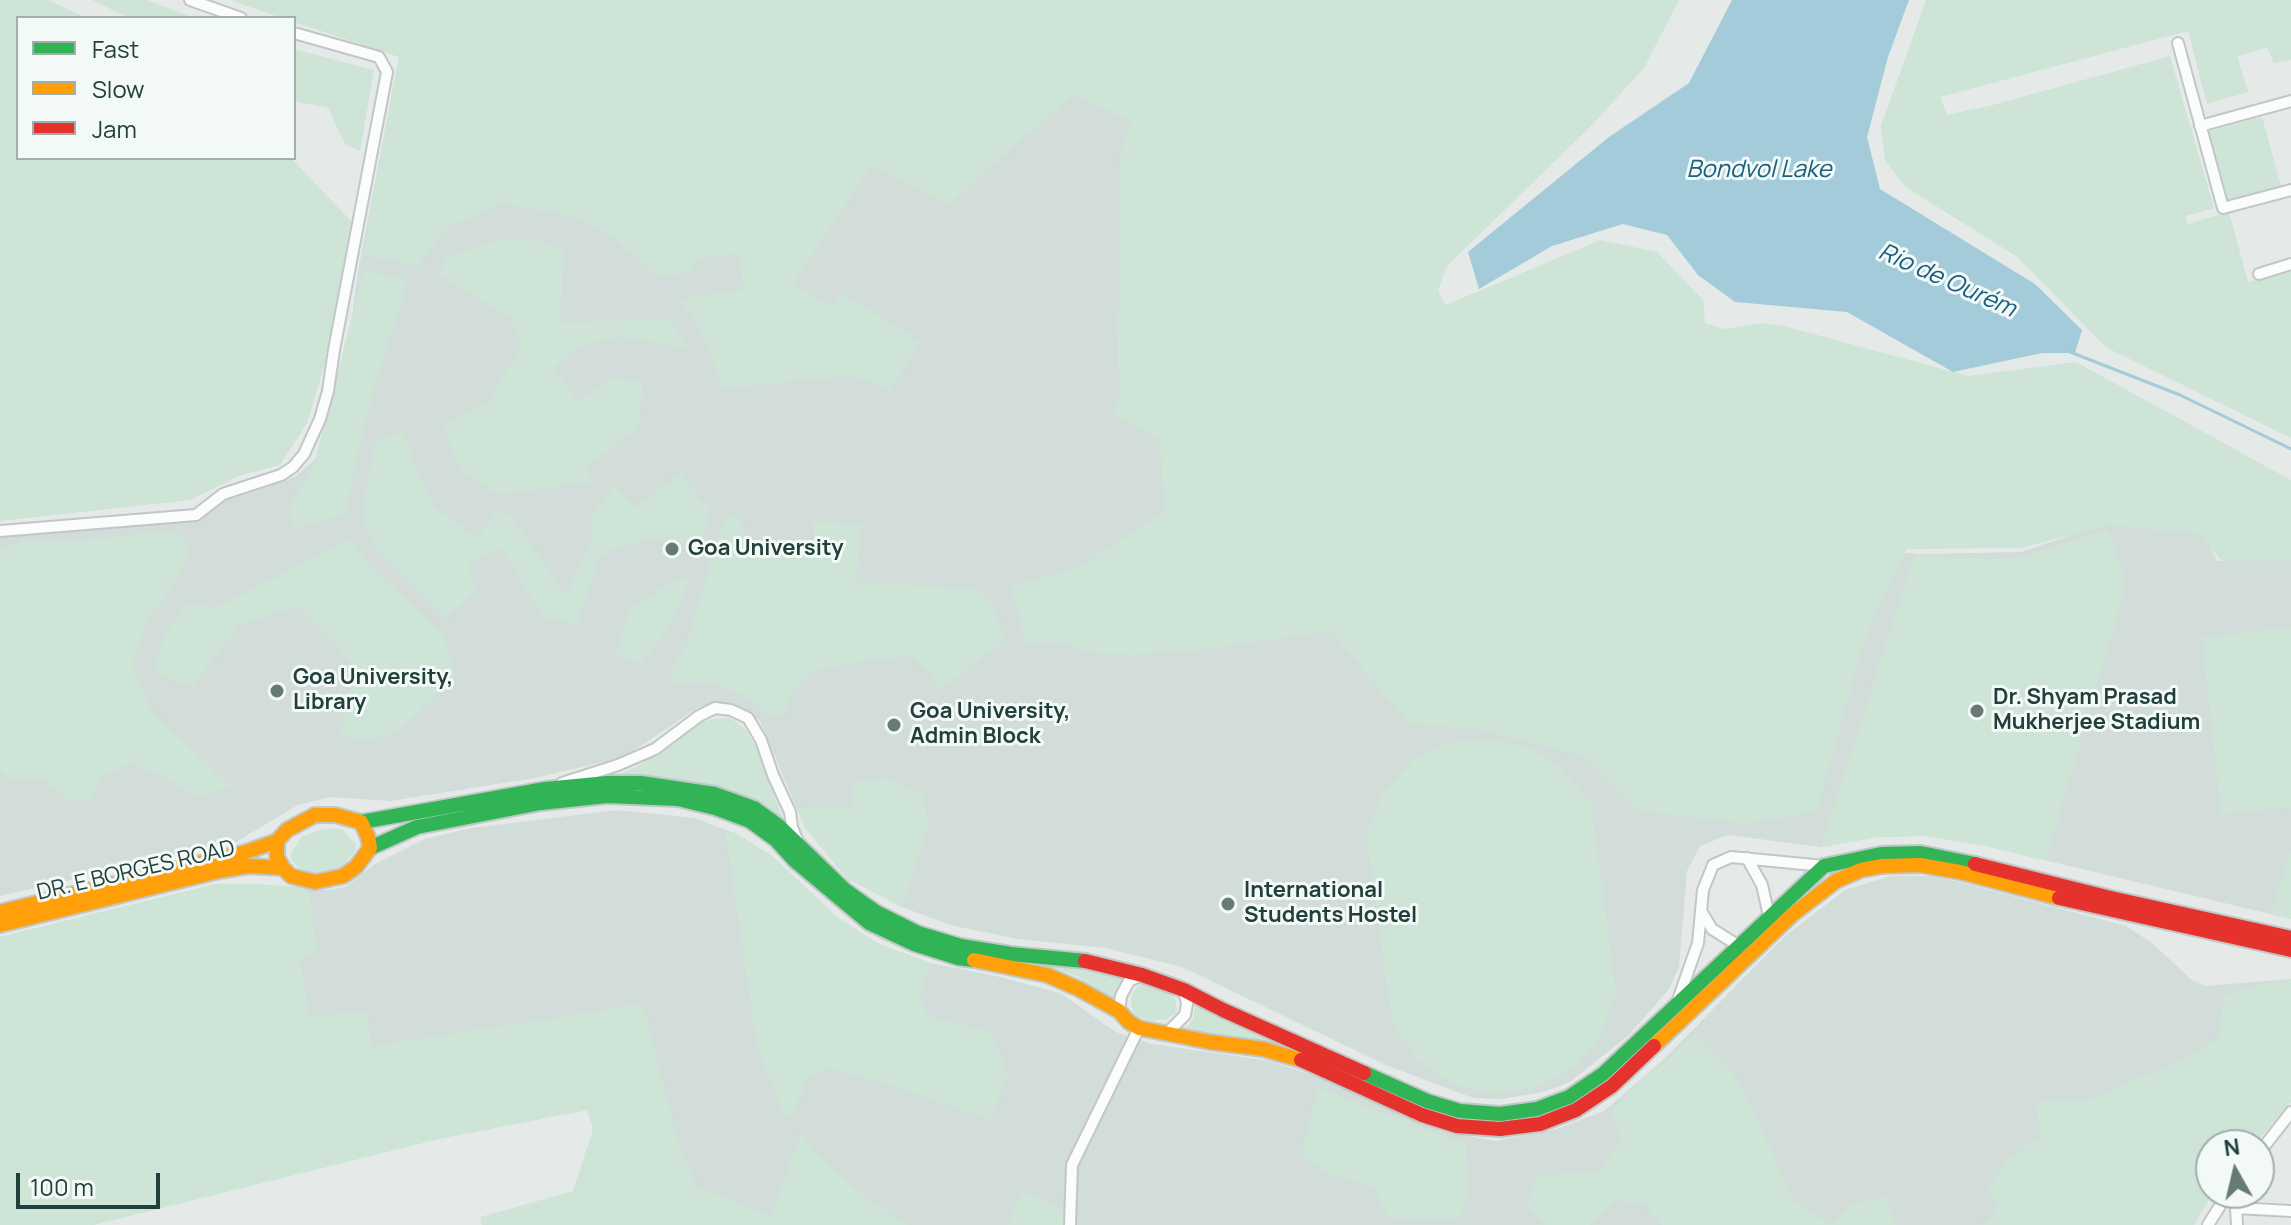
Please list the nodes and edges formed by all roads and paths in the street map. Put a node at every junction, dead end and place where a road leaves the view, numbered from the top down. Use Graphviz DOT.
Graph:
graph roads {
  1 [pos="190,0"];
  2 [pos="235,16"];
  3 [pos="296,34"];
  4 [pos="2178,43"];
  5 [pos="2291,101"];
  6 [pos="2200,126"];
  7 [pos="2291,190"];
  8 [pos="2291,264"];
  9 [pos="2259,274"];
  10 [pos="0,531"];
  11 [pos="545,789"];
  12 [pos="361,822"];
  13 [pos="277,841"];
  14 [pos="799,845"];
  15 [pos="370,848"];
  16 [pos="1747,858"];
  17 [pos="1824,866"];
  18 [pos="283,868"];
  19 [pos="2010,880"];
  20 [pos="1702,911"];
  21 [pos="0,912"];
  22 [pos="1769,916"];
  23 [pos="0,925"];
  24 [pos="2252,935"];
  25 [pos="2291,938"];
  26 [pos="1739,946"];
  27 [pos="2291,950"];
  28 [pos="1142,975"];
  29 [pos="1184,990"];
  30 [pos="1683,1006"];
  31 [pos="1119,1011"];
  32 [pos="1171,1029"];
  33 [pos="1147,1030"];
  34 [pos="2291,1112"];
  35 [pos="2275,1132"];
  36 [pos="2291,1211"];
  37 [pos="1070,1225"];
  38 [pos="2237,1225"];
  1 -- 2 [label="street"];
  3 -- 10 [label="street"];
  4 -- 6 [label="street"];
  5 -- 6 [label="street"];
  6 -- 7 [label="street"];
  8 -- 9 [label="street"];
  11 -- 12 [label="main road"];
  11 -- 14 [label="main road"];
  11 -- 14 [label="street"];
  12 -- 13 [label="main road"];
  12 -- 15 [label="main road"];
  13 -- 18 [label="main road"];
  13 -- 21 [label="main road, DR. E BORGES ROAD"];
  14 -- 28 [label="main road"];
  15 -- 18 [label="main road"];
  15 -- 31 [label="main road"];
  16 -- 17 [label="street"];
  16 -- 20 [label="street"];
  16 -- 22 [label="street"];
  17 -- 19 [label="main road"];
  17 -- 22 [label="main road"];
  18 -- 23 [label="main road, DR. E BORGES ROAD"];
  19 -- 24 [label="main road"];
  19 -- 30 [label="main road"];
  20 -- 26 [label="street"];
  20 -- 30 [label="street"];
  22 -- 26 [label="main road"];
  24 -- 25 [label="main road"];
  24 -- 27 [label="main road"];
  26 -- 30 [label="main road"];
  28 -- 29 [label="main road"];
  28 -- 31 [label="street"];
  29 -- 30 [label="main road"];
  29 -- 32 [label="street"];
  30 -- 33 [label="main road"];
  31 -- 33 [label="main road"];
  32 -- 33 [label="main road"];
  33 -- 37 [label="street"];
  34 -- 35 [label="street"];
  36 -- 38 [label="street"];
}
